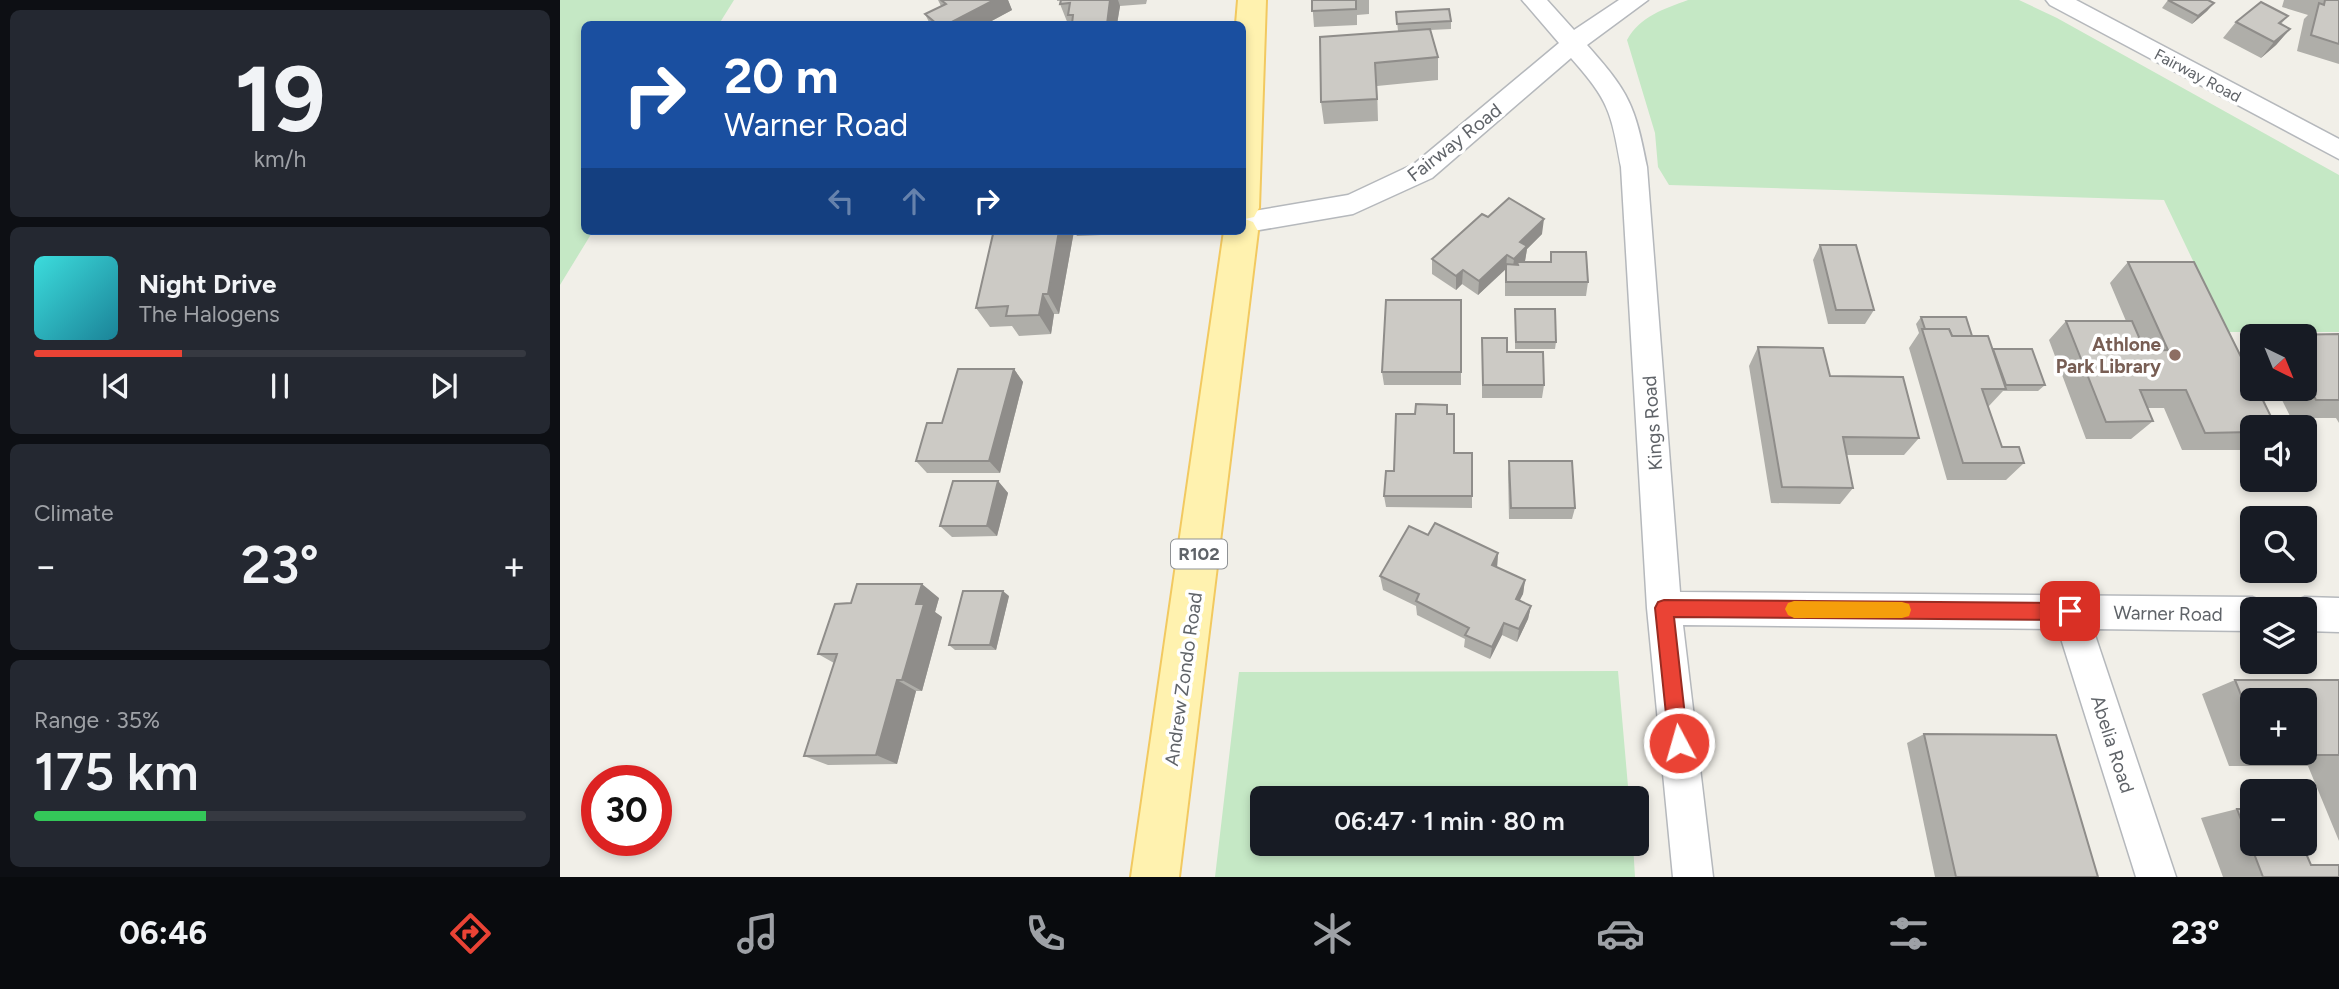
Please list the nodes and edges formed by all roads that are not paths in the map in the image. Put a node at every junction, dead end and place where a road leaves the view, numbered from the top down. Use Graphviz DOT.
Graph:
graph roads {
  1 [pos="1252,0"];
  2 [pos="1534,0"];
  3 [pos="1636,0"];
  4 [pos="2058,0"];
  5 [pos="1576,44"];
  6 [pos="1246,125"];
  7 [pos="2339,150"];
  8 [pos="1246,222"];
  9 [pos="1240,235"];
  10 [pos="1664,608"];
  11 [pos="2070,611"];
  12 [pos="2240,614"];
  13 [pos="2317,614"];
  14 [pos="2339,615"];
  15 [pos="1155,877"];
  16 [pos="1693,877"];
  17 [pos="2156,877"];
  1 -- 6 [label="main road"];
  2 -- 5 [label="street, Kings Road"];
  3 -- 5 [label="street, Fairway Road"];
  4 -- 7 [label="street, Fairway Road"];
  5 -- 8 [label="street, Fairway Road"];
  5 -- 10 [label="street, Kings Road"];
  9 -- 15 [label="main road, Andrew Zondo Road / R102"];
  10 -- 11 [label="street, Warner Road"];
  10 -- 16 [label="street, Kings Road"];
  11 -- 12 [label="street, Warner Road"];
  11 -- 17 [label="street, Abelia Road"];
  13 -- 14 [label="street"];
}
